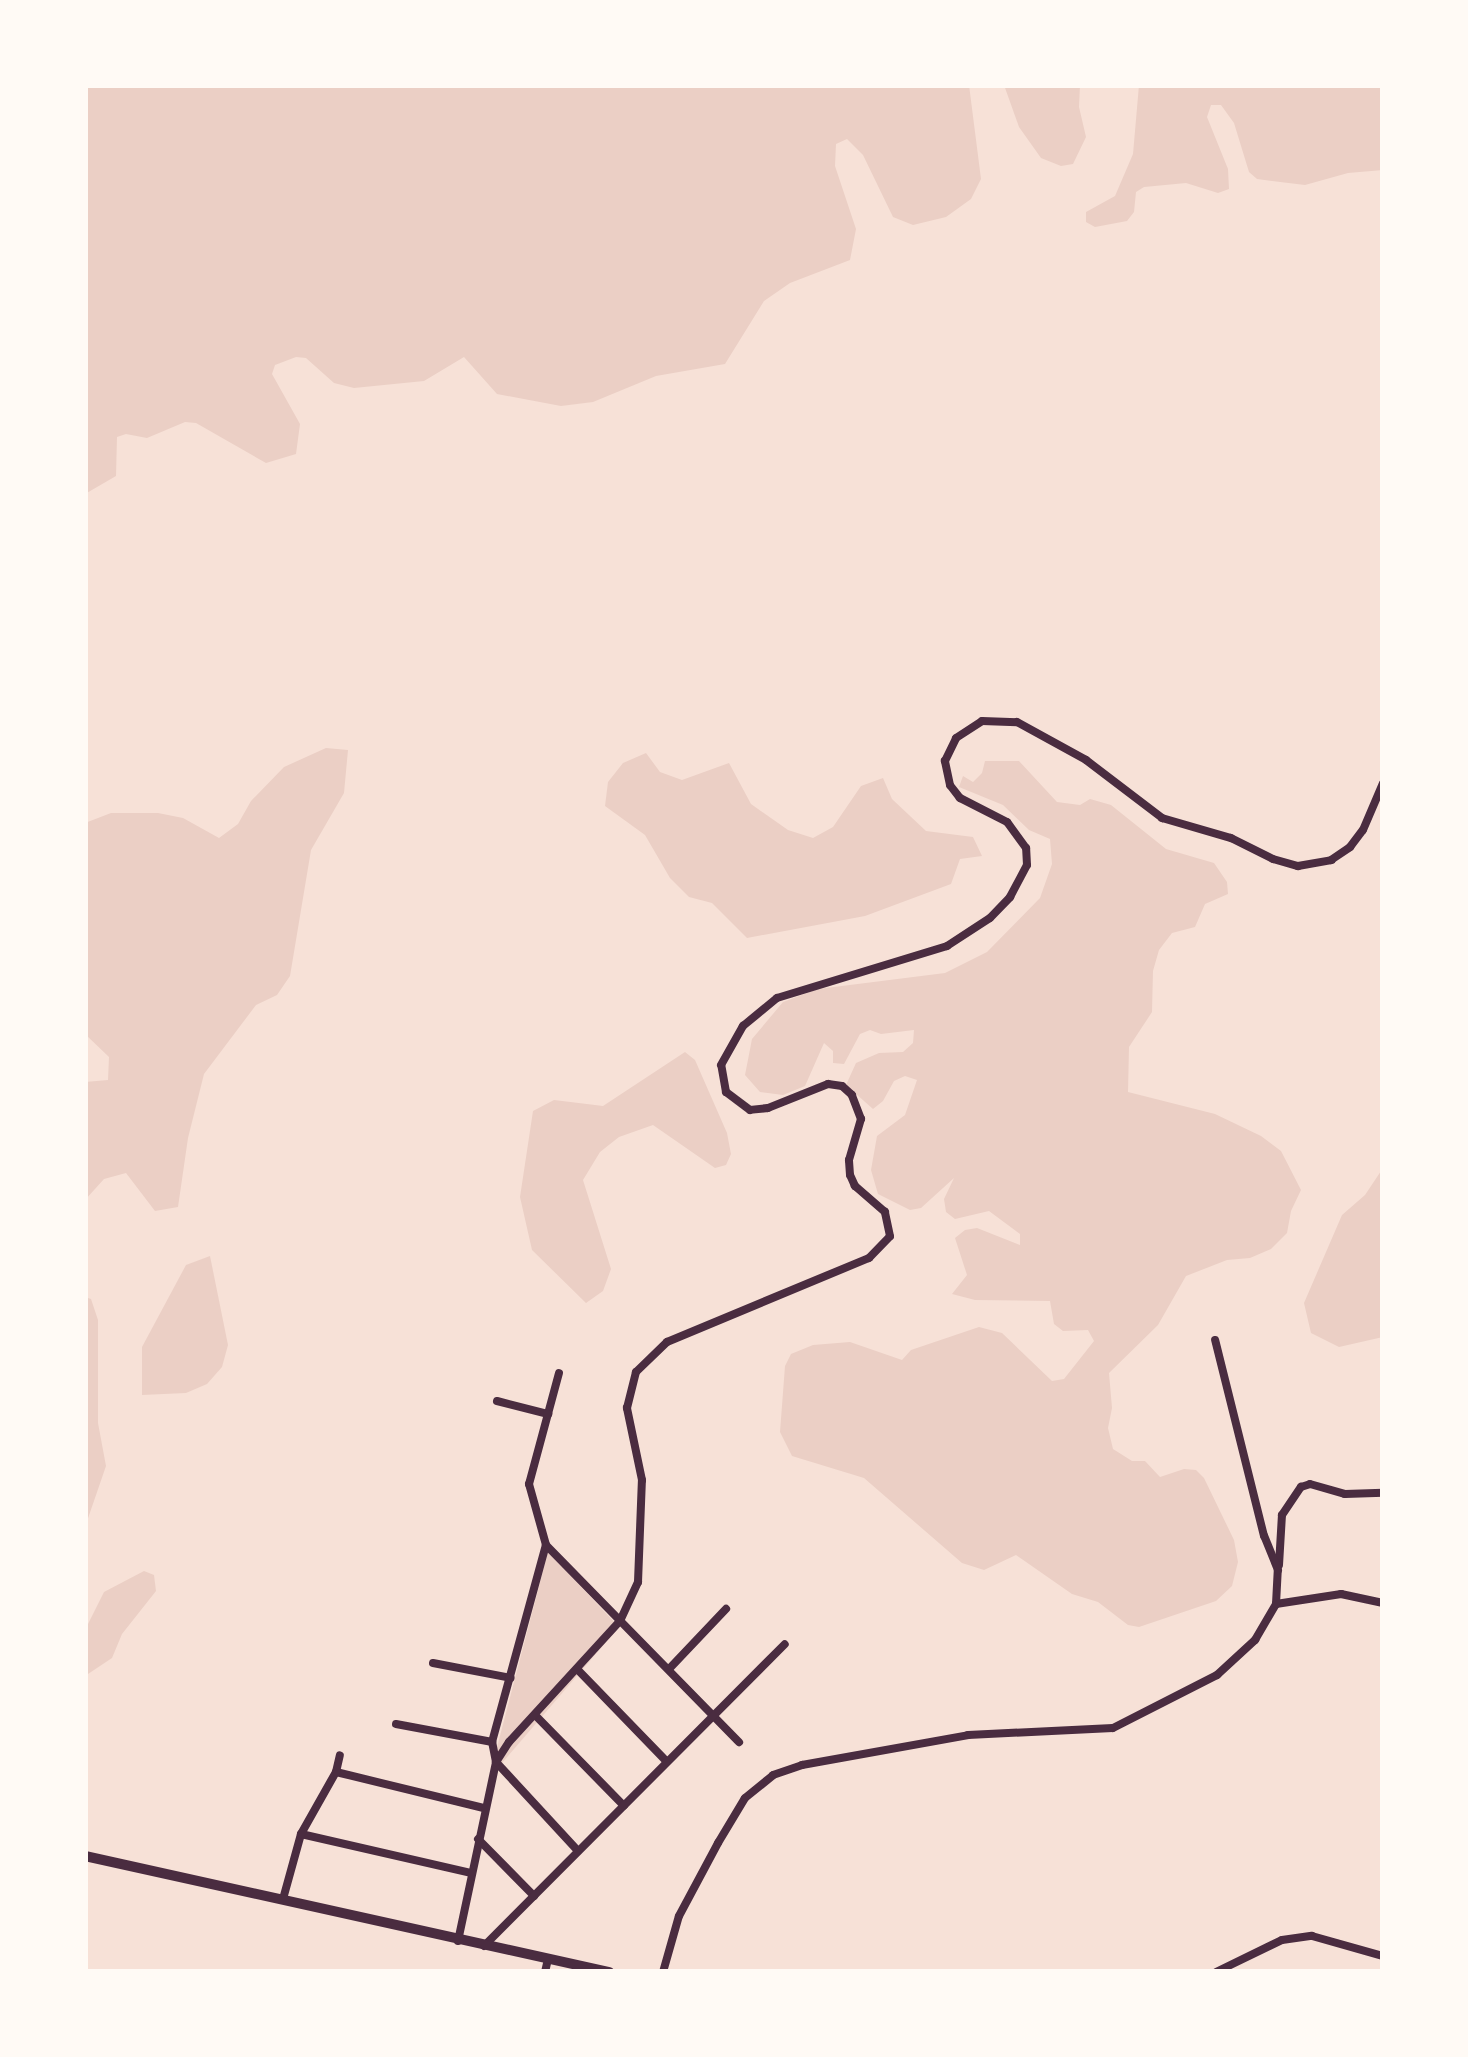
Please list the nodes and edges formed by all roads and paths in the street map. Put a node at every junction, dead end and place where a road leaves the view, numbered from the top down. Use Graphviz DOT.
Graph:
graph roads {
  1 [pos="1383,783"];
  2 [pos="1216,1340"];
  3 [pos="558,1373"];
  4 [pos="498,1401"];
  5 [pos="548,1414"];
  6 [pos="1383,1492"];
  7 [pos="546,1545"];
  8 [pos="1278,1570"];
  9 [pos="1383,1603"];
  10 [pos="1276,1604"];
  11 [pos="726,1609"];
  12 [pos="620,1621"];
  13 [pos="785,1644"];
  14 [pos="432,1663"];
  15 [pos="577,1669"];
  16 [pos="669,1670"];
  17 [pos="510,1678"];
  18 [pos="535,1715"];
  19 [pos="714,1716"];
  20 [pos="396,1724"];
  21 [pos="492,1742"];
  22 [pos="739,1742"];
  23 [pos="340,1755"];
  24 [pos="496,1762"];
  25 [pos="667,1762"];
  26 [pos="336,1772"];
  27 [pos="624,1806"];
  28 [pos="484,1808"];
  29 [pos="301,1834"];
  30 [pos="478,1839"];
  31 [pos="578,1851"];
  32 [pos="85,1856"];
  33 [pos="471,1874"];
  34 [pos="534,1896"];
  35 [pos="283,1899"];
  36 [pos="458,1942"];
  37 [pos="484,1946"];
  38 [pos="1383,1956"];
  39 [pos="548,1959"];
  40 [pos="545,1972"];
  41 [pos="609,1972"];
  42 [pos="663,1972"];
  43 [pos="1216,1972"];
  1 -- 12 [label="street"];
  2 -- 8 [label="street"];
  3 -- 5 [label="street"];
  4 -- 5 [label="street"];
  5 -- 7 [label="street"];
  6 -- 8 [label="street"];
  7 -- 12 [label="street"];
  7 -- 17 [label="street"];
  8 -- 10 [label="street"];
  9 -- 10 [label="street"];
  10 -- 42 [label="street"];
  11 -- 16 [label="street"];
  12 -- 15 [label="street"];
  12 -- 16 [label="street"];
  13 -- 19 [label="street"];
  14 -- 17 [label="street"];
  15 -- 18 [label="street"];
  15 -- 25 [label="street"];
  16 -- 19 [label="street"];
  17 -- 21 [label="street"];
  18 -- 24 [label="street"];
  18 -- 27 [label="street"];
  19 -- 22 [label="street"];
  19 -- 25 [label="street"];
  20 -- 21 [label="street"];
  21 -- 24 [label="street"];
  23 -- 26 [label="street"];
  24 -- 28 [label="street"];
  24 -- 31 [label="street"];
  25 -- 27 [label="street"];
  26 -- 28 [label="street"];
  26 -- 29 [label="street"];
  27 -- 31 [label="street"];
  28 -- 30 [label="street"];
  29 -- 33 [label="street"];
  29 -- 35 [label="street"];
  30 -- 33 [label="street"];
  30 -- 34 [label="street"];
  31 -- 34 [label="street"];
  32 -- 35 [label="street"];
  33 -- 36 [label="street"];
  34 -- 37 [label="street"];
  35 -- 36 [label="street"];
  36 -- 37 [label="street"];
  37 -- 39 [label="street"];
  38 -- 43 [label="street"];
  39 -- 40 [label="street"];
  39 -- 41 [label="street"];
}
